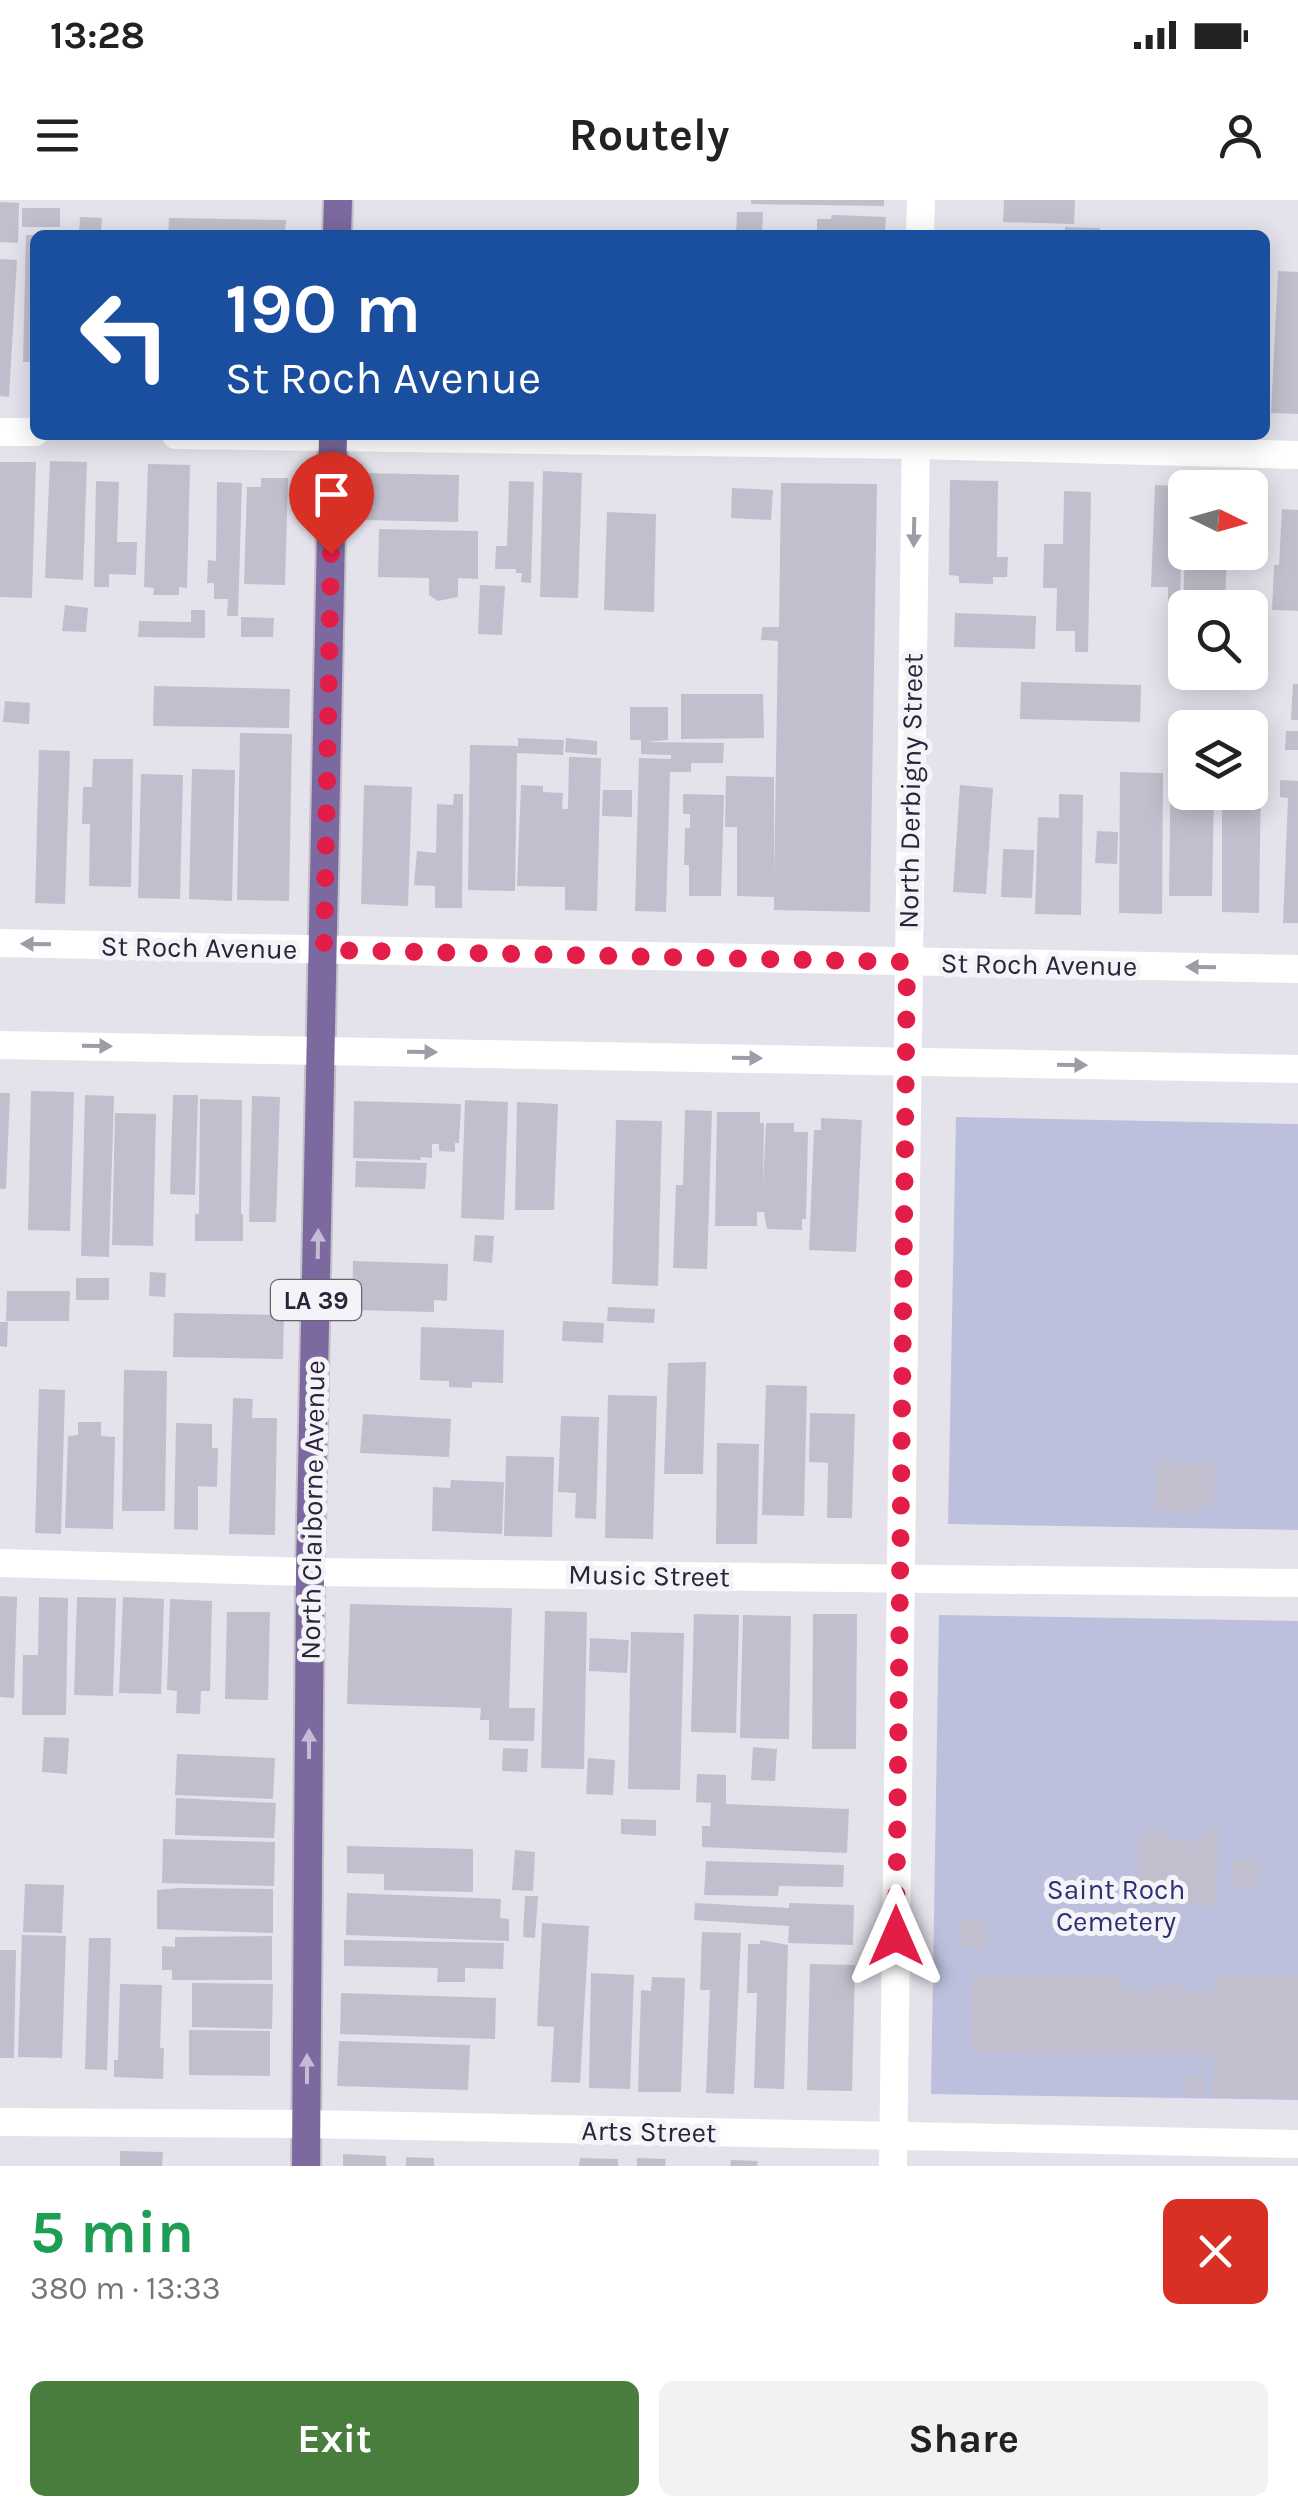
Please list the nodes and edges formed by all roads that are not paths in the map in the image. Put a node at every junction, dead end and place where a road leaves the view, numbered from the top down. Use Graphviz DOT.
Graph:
graph roads {
  1 [pos="338,200"];
  2 [pos="921,200"];
  3 [pos="337,230"];
  4 [pos="920,230"];
  5 [pos="0,432"];
  6 [pos="30,432"];
  7 [pos="333,440"];
  8 [pos="916,440"];
  9 [pos="1298,455"];
  10 [pos="0,943"];
  11 [pos="324,950"];
  12 [pos="907,962"];
  13 [pos="1298,969"];
  14 [pos="0,1045"];
  15 [pos="322,1050"];
  16 [pos="906,1062"];
  17 [pos="1298,1069"];
  18 [pos="0,1563"];
  19 [pos="310,1572"];
  20 [pos="899,1578"];
  21 [pos="1298,1584"];
  22 [pos="0,2122"];
  23 [pos="306,2124"];
  24 [pos="894,2136"];
  25 [pos="1298,2144"];
  26 [pos="306,2166"];
  27 [pos="893,2166"];
  1 -- 3 [label="main road"];
  2 -- 4 [label="street"];
  5 -- 6 [label="street"];
  7 -- 11 [label="main road, North Claiborne Avenue / LA 39"];
  8 -- 9 [label="street"];
  8 -- 12 [label="street, North Derbigny Street, one-way"];
  11 -- 10 [label="street, St Roch Avenue, one-way"];
  11 -- 12 [label="street, St Roch Avenue"];
  11 -- 15 [label="main road, North Claiborne Avenue / LA 39"];
  13 -- 12 [label="street, St Roch Avenue, one-way"];
  12 -- 16 [label="street, North Derbigny Street"];
  14 -- 15 [label="street, one-way"];
  15 -- 16 [label="street, one-way"];
  19 -- 15 [label="main road, North Claiborne Avenue / LA 39, one-way"];
  16 -- 17 [label="street, one-way"];
  16 -- 20 [label="street, North Derbigny Street"];
  18 -- 19 [label="street, Music Street"];
  19 -- 20 [label="street, Music Street"];
  23 -- 19 [label="main road, North Claiborne Avenue / LA 39, one-way"];
  20 -- 21 [label="street, Music Street"];
  20 -- 24 [label="street, North Derbigny Street"];
  22 -- 23 [label="street, Arts Street"];
  23 -- 24 [label="street, Arts Street"];
  23 -- 26 [label="main road, North Claiborne Avenue / LA 39"];
  24 -- 25 [label="street, Arts Street"];
  24 -- 27 [label="street, North Derbigny Street"];
}
